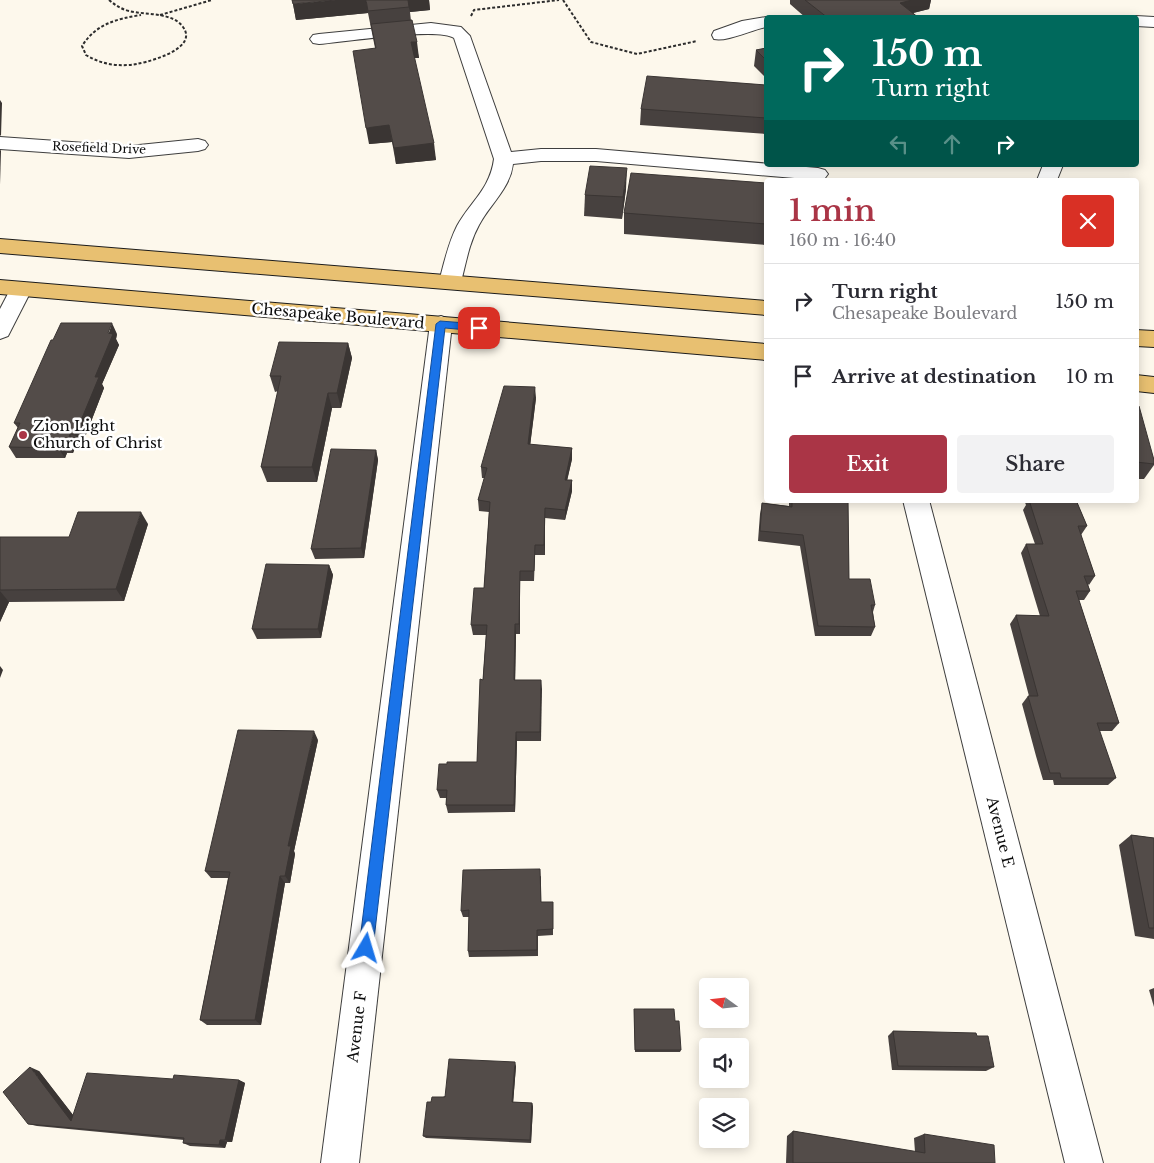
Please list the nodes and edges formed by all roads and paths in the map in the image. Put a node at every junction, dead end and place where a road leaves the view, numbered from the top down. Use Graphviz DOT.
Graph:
graph roads {
  1 [pos="109,0"];
  2 [pos="212,0"];
  3 [pos="559,0"];
  4 [pos="563,0"];
  5 [pos="141,15"];
  6 [pos="158,16"];
  7 [pos="764,22"];
  8 [pos="1139,22"];
  9 [pos="1154,22"];
  10 [pos="720,35"];
  11 [pos="462,36"];
  12 [pos="319,39"];
  13 [pos="0,143"];
  14 [pos="198,145"];
  15 [pos="504,159"];
  16 [pos="818,174"];
  17 [pos="0,246"];
  18 [pos="450,282"];
  19 [pos="10,288"];
  20 [pos="764,308"];
  21 [pos="440,324"];
  22 [pos="0,331"];
  23 [pos="1139,338"];
  24 [pos="1154,339"];
  25 [pos="764,352"];
  26 [pos="1139,383"];
  27 [pos="1154,385"];
  28 [pos="917,503"];
  29 [pos="340,1163"];
  30 [pos="1084,1163"];
  1 -- 5 [label="path"];
  2 -- 6 [label="path"];
  3 -- 11 [label="path"];
  4 -- 10 [label="path"];
  5 -- 6 [label="path"];
  5 -- 6 [label="path"];
  7 -- 10 [label="street"];
  8 -- 9 [label="street"];
  11 -- 12 [label="street"];
  11 -- 15 [label="street"];
  13 -- 14 [label="street, Rosefield Drive"];
  15 -- 16 [label="street"];
  15 -- 18 [label="street"];
  17 -- 18 [label="main road"];
  18 -- 20 [label="main road"];
  19 -- 21 [label="main road, Chesapeake Boulevard"];
  19 -- 22 [label="street"];
  21 -- 25 [label="main road, Chesapeake Boulevard"];
  21 -- 29 [label="street, Avenue F"];
  23 -- 24 [label="main road"];
  26 -- 27 [label="main road"];
  28 -- 30 [label="street, Avenue E"];
}
